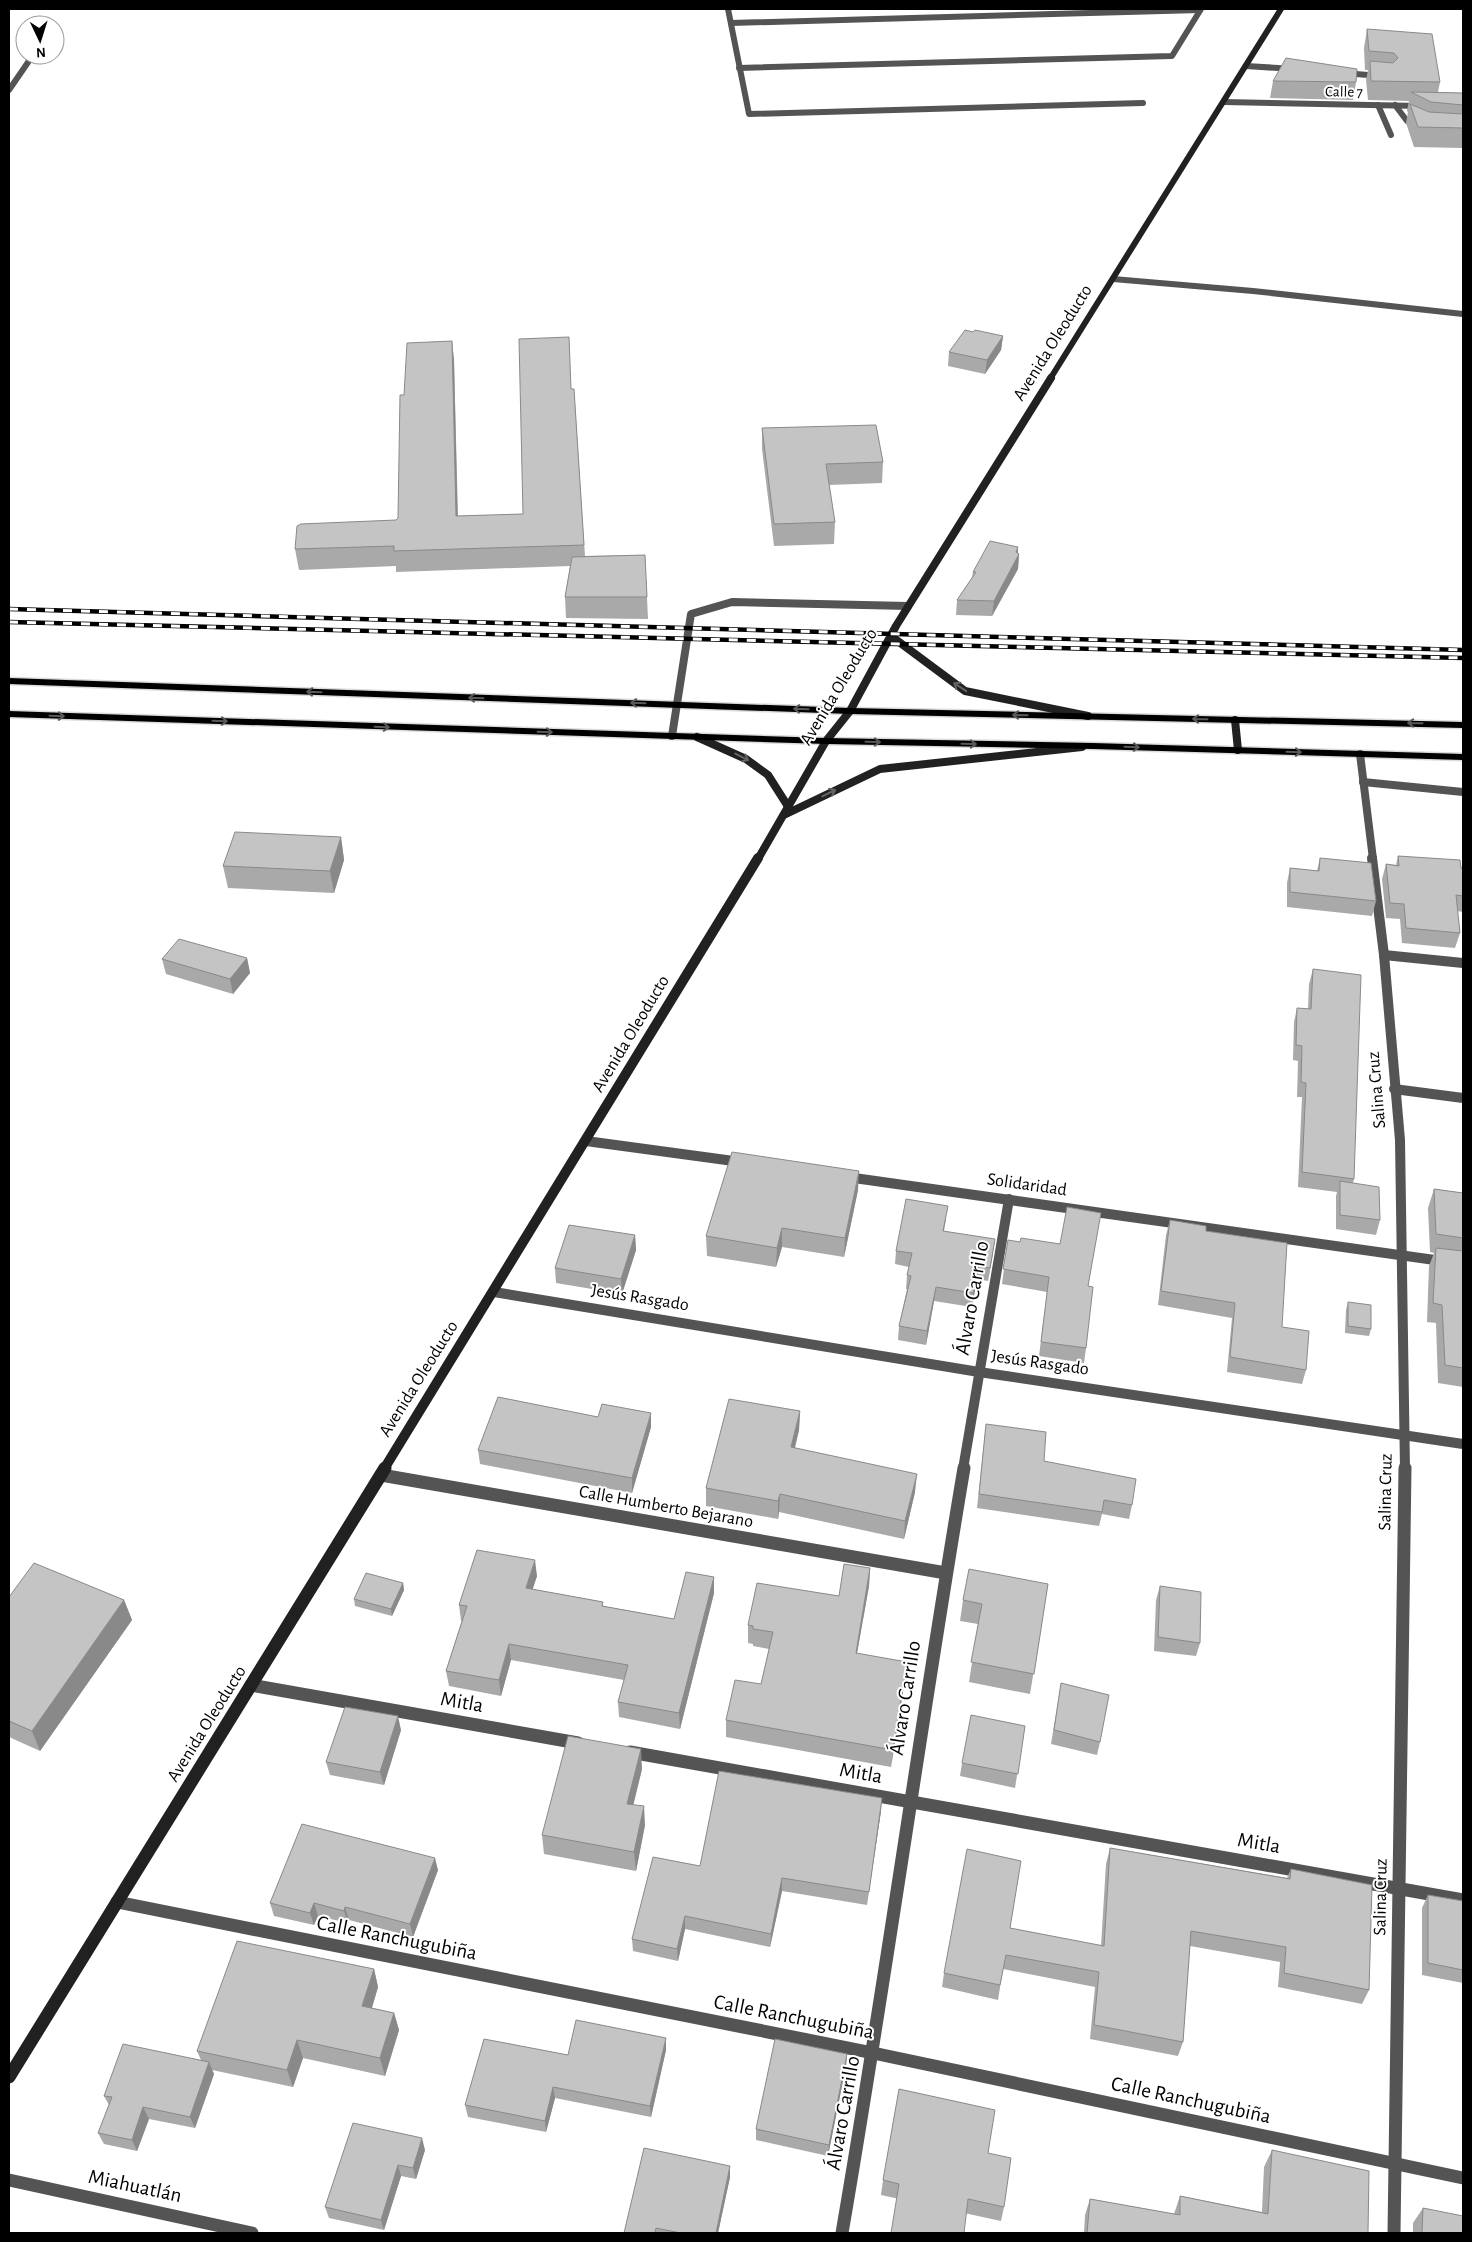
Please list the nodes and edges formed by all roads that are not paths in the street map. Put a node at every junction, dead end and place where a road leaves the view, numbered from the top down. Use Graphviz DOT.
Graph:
graph roads {
  1 [pos="728,9"];
  2 [pos="1281,9"];
  3 [pos="1201,10"];
  4 [pos="731,23"];
  5 [pos="26,65"];
  6 [pos="1246,66"];
  7 [pos="739,68"];
  8 [pos="1300,69"];
  9 [pos="1340,73"];
  10 [pos="1389,77"];
  11 [pos="9,90"];
  12 [pos="1224,102"];
  13 [pos="1143,103"];
  14 [pos="1378,105"];
  15 [pos="1395,105"];
  16 [pos="1424,106"];
  17 [pos="1422,128"];
  18 [pos="1392,136"];
  19 [pos="1113,279"];
  20 [pos="1463,314"];
  21 [pos="908,606"];
  22 [pos="891,636"];
  23 [pos="9,681"];
  24 [pos="677,705"];
  25 [pos="850,711"];
  26 [pos="9,714"];
  27 [pos="1092,716"];
  28 [pos="1235,720"];
  29 [pos="1463,724"];
  30 [pos="672,736"];
  31 [pos="698,737"];
  32 [pos="826,741"];
  33 [pos="1094,746"];
  34 [pos="1238,750"];
  35 [pos="1360,754"];
  36 [pos="1463,758"];
  37 [pos="1363,782"];
  38 [pos="1463,792"];
  39 [pos="787,811"];
  40 [pos="1384,955"];
  41 [pos="1463,963"];
  42 [pos="1394,1089"];
  43 [pos="1463,1098"];
  44 [pos="586,1141"];
  45 [pos="754,1164"];
  46 [pos="832,1174"];
  47 [pos="1009,1199"];
  48 [pos="1402,1255"];
  49 [pos="1463,1264"];
  50 [pos="494,1292"];
  51 [pos="980,1372"];
  52 [pos="1405,1434"];
  53 [pos="1463,1444"];
  54 [pos="381,1475"];
  55 [pos="946,1573"];
  56 [pos="251,1685"];
  57 [pos="595,1746"];
  58 [pos="614,1750"];
  59 [pos="909,1802"];
  60 [pos="1399,1888"];
  61 [pos="1463,1900"];
  62 [pos="116,1902"];
  63 [pos="873,2053"];
  64 [pos="9,2077"];
  65 [pos="1395,2163"];
  66 [pos="1463,2178"];
  67 [pos="9,2180"];
  68 [pos="252,2233"];
  69 [pos="842,2233"];
  70 [pos="1394,2233"];
  1 -- 4 [label="street"];
  2 -- 6 [label="main road, Avenida Oleoducto"];
  3 -- 4 [label="street"];
  3 -- 7 [label="street"];
  4 -- 7 [label="street"];
  5 -- 11 [label="street"];
  6 -- 8 [label="street"];
  6 -- 12 [label="main road, Avenida Oleoducto"];
  7 -- 13 [label="street"];
  9 -- 10 [label="street"];
  12 -- 14 [label="street, Calle 7"];
  12 -- 19 [label="main road, Avenida Oleoducto"];
  14 -- 15 [label="street, Calle 7"];
  14 -- 18 [label="street"];
  15 -- 16 [label="street, Calle 7"];
  15 -- 17 [label="street"];
  19 -- 20 [label="street"];
  19 -- 21 [label="main road, Avenida Oleoducto"];
  21 -- 22 [label="main road, Avenida Oleoducto"];
  21 -- 24 [label="street"];
  22 -- 25 [label="main road, Avenida Oleoducto"];
  27 -- 22 [label="main road, one-way"];
  24 -- 23 [label="main road, one-way"];
  25 -- 24 [label="main road, one-way"];
  24 -- 30 [label="street"];
  27 -- 25 [label="main road, one-way"];
  25 -- 32 [label="main road, Avenida Oleoducto"];
  26 -- 30 [label="main road, one-way"];
  28 -- 27 [label="main road, one-way"];
  29 -- 28 [label="main road, one-way"];
  28 -- 34 [label="main road"];
  30 -- 31 [label="main road"];
  31 -- 32 [label="main road"];
  31 -- 39 [label="main road, one-way"];
  32 -- 33 [label="main road, one-way"];
  32 -- 39 [label="main road, Avenida Oleoducto"];
  33 -- 34 [label="main road, one-way"];
  39 -- 33 [label="main road, one-way"];
  34 -- 35 [label="main road, one-way"];
  35 -- 36 [label="main road"];
  35 -- 37 [label="street, Salina Cruz"];
  37 -- 38 [label="street"];
  37 -- 40 [label="street, Salina Cruz"];
  39 -- 44 [label="main road, Avenida Oleoducto"];
  40 -- 41 [label="street"];
  40 -- 42 [label="street, Salina Cruz"];
  42 -- 43 [label="street"];
  42 -- 48 [label="street, Salina Cruz"];
  44 -- 45 [label="street"];
  44 -- 50 [label="main road, Avenida Oleoducto"];
  46 -- 47 [label="street, Solidaridad"];
  47 -- 48 [label="street, Solidaridad"];
  47 -- 51 [label="street, Álvaro Carrillo"];
  48 -- 49 [label="street, Solidaridad"];
  48 -- 52 [label="street, Salina Cruz"];
  50 -- 51 [label="street, Jesús Rasgado"];
  50 -- 54 [label="main road, Avenida Oleoducto"];
  51 -- 52 [label="street, Jesús Rasgado"];
  51 -- 55 [label="street, Álvaro Carrillo"];
  52 -- 53 [label="street, Jesús Rasgado"];
  52 -- 60 [label="street, Salina Cruz"];
  54 -- 55 [label="street, Calle Humberto Bejarano"];
  54 -- 56 [label="main road, Avenida Oleoducto"];
  55 -- 59 [label="street, Álvaro Carrillo"];
  56 -- 57 [label="street, Mitla"];
  56 -- 62 [label="main road, Avenida Oleoducto"];
  58 -- 59 [label="street, Mitla"];
  59 -- 60 [label="street, Mitla"];
  59 -- 63 [label="street, Álvaro Carrillo"];
  60 -- 61 [label="street, Mitla"];
  60 -- 65 [label="street, Salina Cruz"];
  62 -- 63 [label="street, Calle Ranchugubiña"];
  62 -- 64 [label="main road, Avenida Oleoducto"];
  63 -- 65 [label="street, Calle Ranchugubiña"];
  63 -- 69 [label="street, Álvaro Carrillo"];
  65 -- 66 [label="street, Calle Ranchugubiña"];
  65 -- 70 [label="street, Salina Cruz"];
  67 -- 68 [label="street, Miahuatlán"];
}
